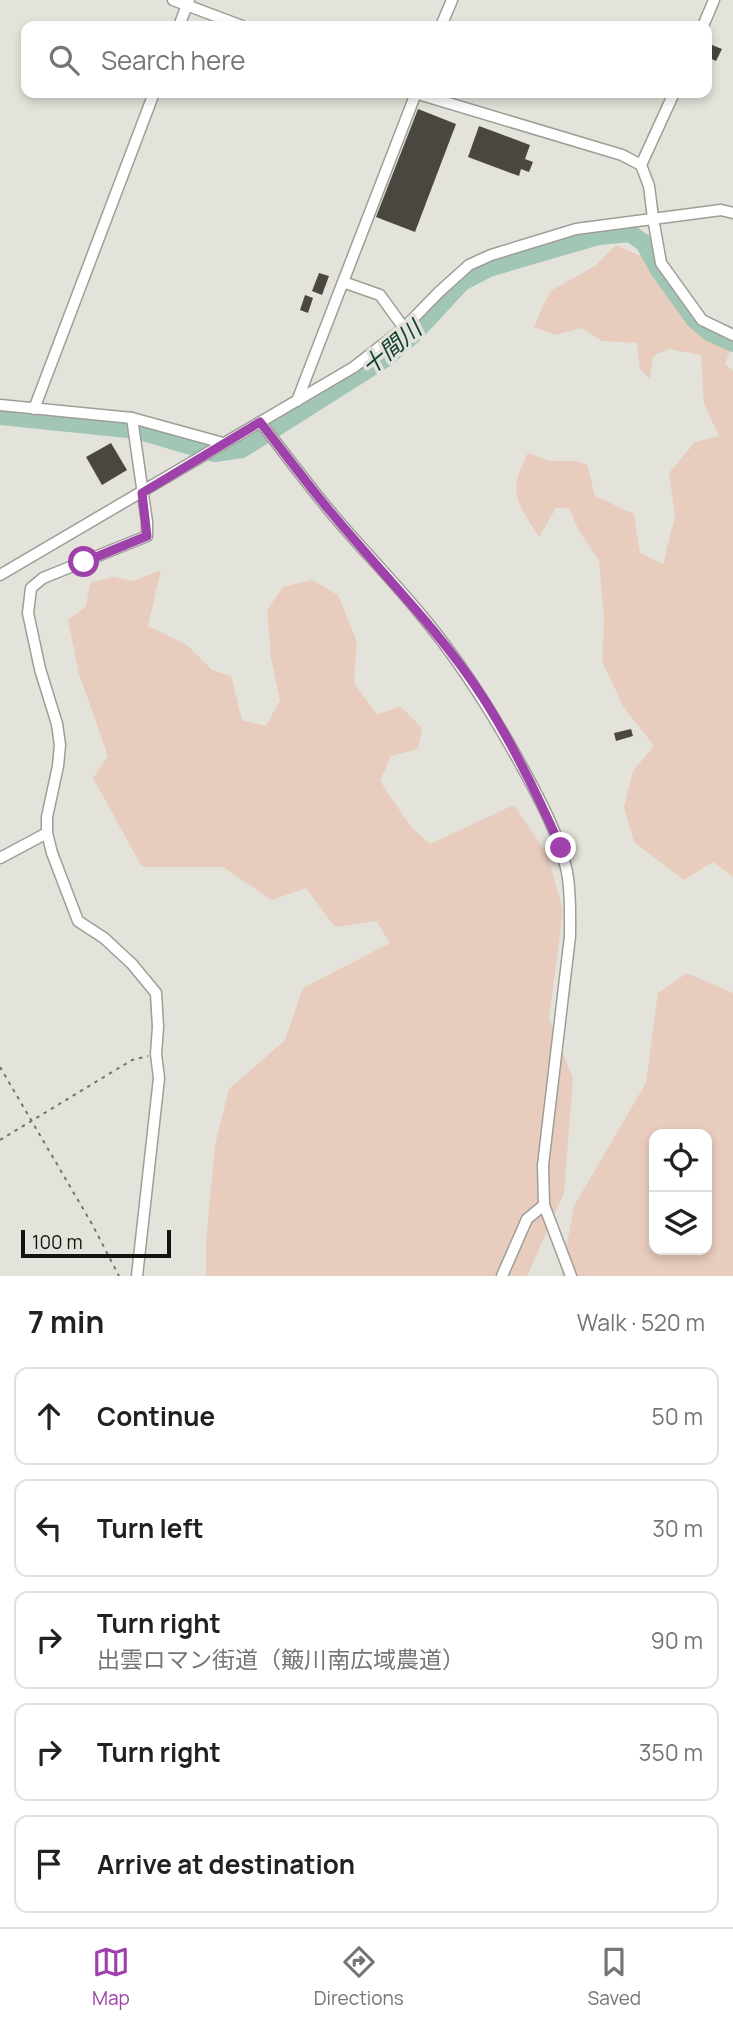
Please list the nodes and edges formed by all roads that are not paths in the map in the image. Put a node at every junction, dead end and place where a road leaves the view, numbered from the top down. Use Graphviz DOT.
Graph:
graph roads {
  1 [pos="173,0"];
  2 [pos="452,0"];
  3 [pos="714,0"];
  4 [pos="188,3"];
  5 [pos="181,21"];
  6 [pos="230,21"];
  7 [pos="443,21"];
  8 [pos="704,21"];
  9 [pos="152,98"];
  10 [pos="413,98"];
  11 [pos="432,98"];
  12 [pos="672,98"];
  13 [pos="641,165"];
  14 [pos="733,213"];
  15 [pos="653,218"];
  16 [pos="343,282"];
  17 [pos="404,328"];
  18 [pos="733,335"];
  19 [pos="297,401"];
  20 [pos="0,405"];
  21 [pos="34,410"];
  22 [pos="132,418"];
  23 [pos="260,422"];
  24 [pos="223,443"];
  25 [pos="142,493"];
  26 [pos="0,575"];
  27 [pos="47,833"];
  28 [pos="0,858"];
  29 [pos="544,1205"];
  30 [pos="137,1276"];
  31 [pos="502,1276"];
  32 [pos="571,1276"];
  1 -- 4 [label="street"];
  2 -- 7 [label="street"];
  3 -- 8 [label="street"];
  4 -- 5 [label="street"];
  4 -- 6 [label="street"];
  9 -- 21 [label="street"];
  10 -- 16 [label="street"];
  11 -- 13 [label="street"];
  12 -- 13 [label="street"];
  13 -- 15 [label="street"];
  14 -- 15 [label="street"];
  15 -- 17 [label="street"];
  15 -- 18 [label="street"];
  16 -- 17 [label="street"];
  16 -- 19 [label="street"];
  17 -- 19 [label="street"];
  19 -- 23 [label="street"];
  20 -- 21 [label="street"];
  21 -- 22 [label="street"];
  22 -- 24 [label="street"];
  22 -- 25 [label="street"];
  23 -- 24 [label="street"];
  23 -- 29 [label="street"];
  24 -- 25 [label="street"];
  25 -- 26 [label="street"];
  25 -- 27 [label="street"];
  27 -- 28 [label="street"];
  27 -- 30 [label="street"];
  29 -- 31 [label="street"];
  29 -- 32 [label="street"];
}
